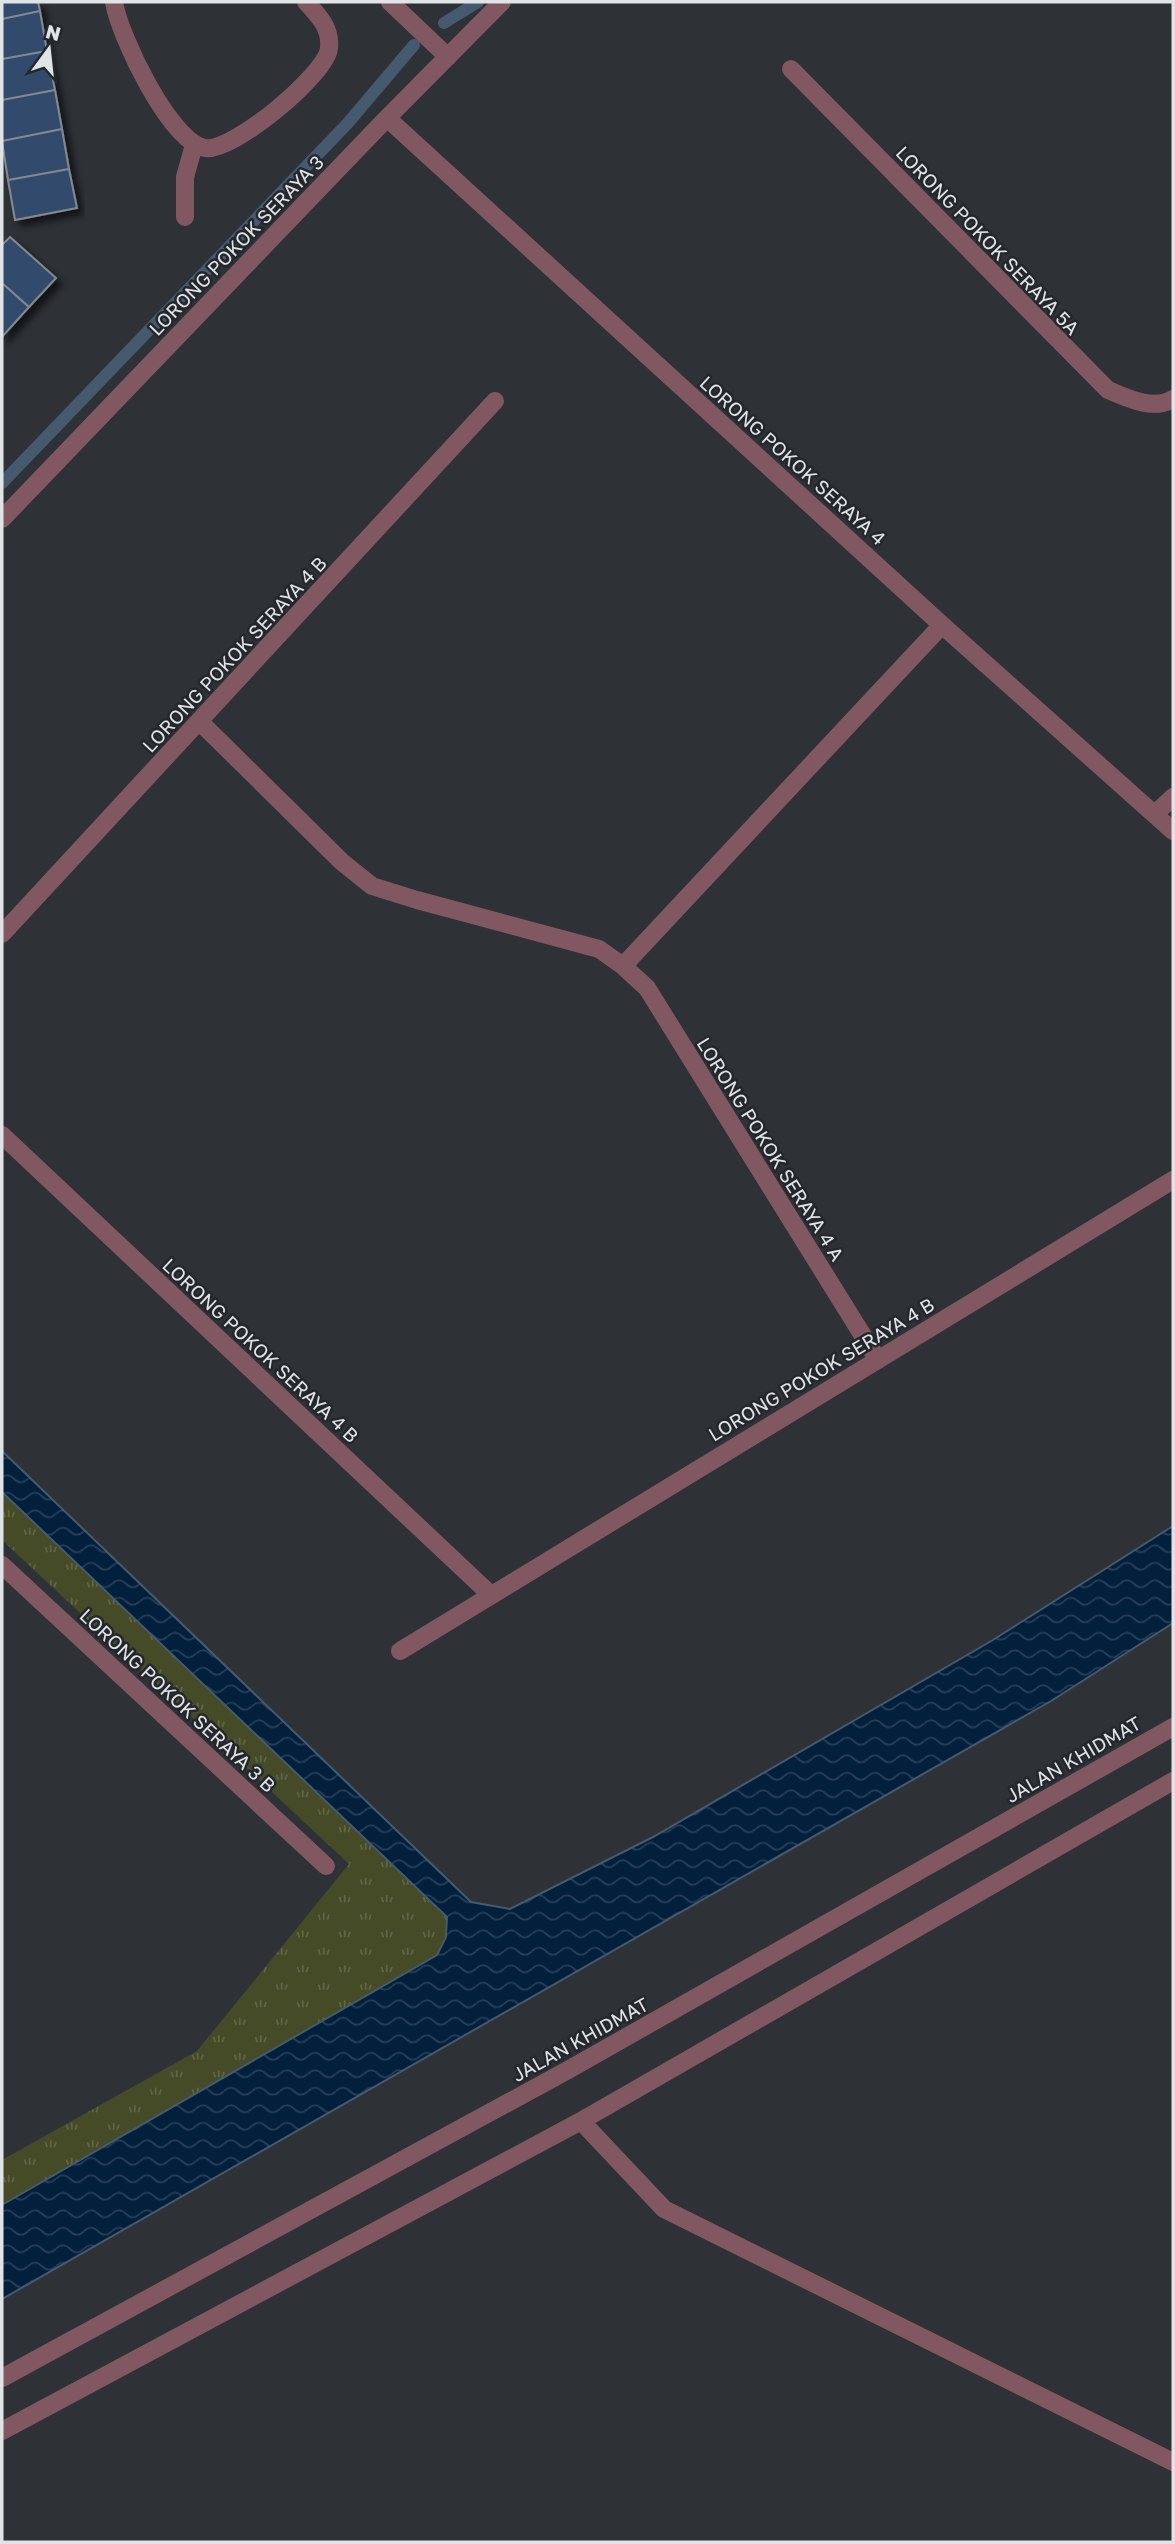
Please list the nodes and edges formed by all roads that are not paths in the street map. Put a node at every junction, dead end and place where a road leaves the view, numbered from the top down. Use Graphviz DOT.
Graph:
graph roads {
  1 [pos="114,2"];
  2 [pos="306,2"];
  3 [pos="390,2"];
  4 [pos="502,2"];
  5 [pos="448,57"];
  6 [pos="792,69"];
  7 [pos="387,118"];
  8 [pos="194,145"];
  9 [pos="184,217"];
  10 [pos="1173,399"];
  11 [pos="495,401"];
  12 [pos="2,519"];
  13 [pos="942,625"];
  14 [pos="200,722"];
  15 [pos="1173,797"];
  16 [pos="1155,814"];
  17 [pos="1173,831"];
  18 [pos="2,934"];
  19 [pos="623,966"];
  20 [pos="2,1135"];
  21 [pos="1173,1180"];
  22 [pos="877,1360"];
  23 [pos="2,1565"];
  24 [pos="491,1595"];
  25 [pos="400,1651"];
  26 [pos="1173,1727"];
  27 [pos="1173,1781"];
  28 [pos="326,1866"];
  29 [pos="581,2121"];
  30 [pos="2,2378"];
  31 [pos="2,2431"];
  32 [pos="1173,2462"];
  1 -- 8 [label="street"];
  2 -- 8 [label="street"];
  3 -- 5 [label="street"];
  4 -- 5 [label="street, LORONG POKOK SERAYA 3"];
  5 -- 7 [label="street, LORONG POKOK SERAYA 3"];
  6 -- 10 [label="street, LORONG POKOK SERAYA 5A"];
  7 -- 12 [label="street, LORONG POKOK SERAYA 3"];
  7 -- 13 [label="street, LORONG POKOK SERAYA 4"];
  8 -- 9 [label="street"];
  11 -- 14 [label="street, LORONG POKOK SERAYA 4 B"];
  13 -- 16 [label="street, LORONG POKOK SERAYA 4"];
  13 -- 19 [label="street"];
  14 -- 18 [label="street, LORONG POKOK SERAYA 4 B"];
  14 -- 19 [label="street, LORONG POKOK SERAYA 4 A"];
  15 -- 16 [label="street"];
  16 -- 17 [label="street, LORONG POKOK SERAYA 4"];
  19 -- 22 [label="street, LORONG POKOK SERAYA 4 A"];
  20 -- 24 [label="street, LORONG POKOK SERAYA 4 B"];
  21 -- 22 [label="street, LORONG POKOK SERAYA 4 B"];
  22 -- 24 [label="street, LORONG POKOK SERAYA 4 B"];
  23 -- 28 [label="street, LORONG POKOK SERAYA 3 B"];
  24 -- 25 [label="street, LORONG POKOK SERAYA 4 B"];
  26 -- 30 [label="street, JALAN KHIDMAT"];
  27 -- 29 [label="street"];
  29 -- 31 [label="street"];
  29 -- 32 [label="street"];
}
